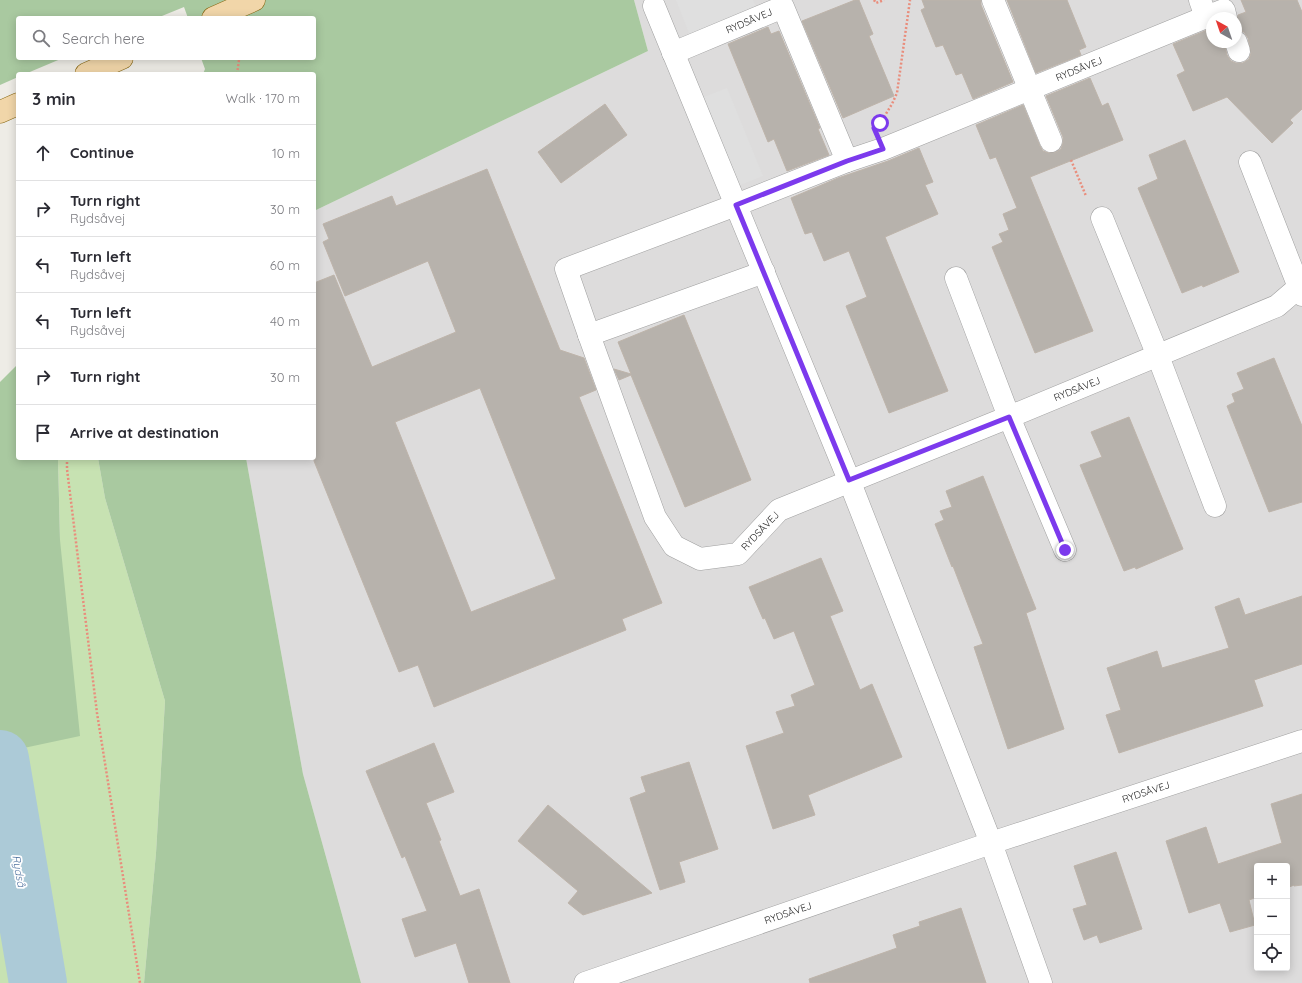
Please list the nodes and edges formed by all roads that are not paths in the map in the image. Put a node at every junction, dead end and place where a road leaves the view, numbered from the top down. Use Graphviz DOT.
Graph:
graph roads {
  1 [pos="254,0"];
  2 [pos="993,0"];
  3 [pos="654,6"];
  4 [pos="1206,14"];
  5 [pos="218,16"];
  6 [pos="673,53"];
  7 [pos="118,60"];
  8 [pos="90,72"];
  9 [pos="1030,89"];
  10 [pos="16,105"];
  11 [pos="0,112"];
  12 [pos="1051,141"];
  13 [pos="847,161"];
  14 [pos="1250,162"];
  15 [pos="736,205"];
  16 [pos="1102,218"];
  17 [pos="764,272"];
  18 [pos="956,278"];
  19 [pos="1300,291"];
  20 [pos="589,335"];
  21 [pos="1158,356"];
  22 [pos="1009,417"];
  23 [pos="849,480"];
  24 [pos="1215,506"];
  25 [pos="1065,550"];
  26 [pos="1302,741"];
  27 [pos="991,843"];
  28 [pos="585,983"];
  29 [pos="1041,983"];
  1 -- 5 [label="main road"];
  2 -- 9 [label="street"];
  3 -- 6 [label="street"];
  4 -- 9 [label="street, RYDSÅVEJ"];
  6 -- 13 [label="street, RYDSÅVEJ"];
  6 -- 15 [label="street"];
  7 -- 8 [label="main road"];
  9 -- 12 [label="street"];
  9 -- 13 [label="street, RYDSÅVEJ"];
  10 -- 11 [label="main road"];
  13 -- 15 [label="street, RYDSÅVEJ"];
  14 -- 19 [label="street"];
  15 -- 17 [label="street"];
  15 -- 20 [label="street, RYDSÅVEJ"];
  16 -- 21 [label="street"];
  17 -- 20 [label="street"];
  17 -- 23 [label="street"];
  18 -- 22 [label="street"];
  19 -- 21 [label="street, RYDSÅVEJ"];
  20 -- 23 [label="street, RYDSÅVEJ"];
  21 -- 22 [label="street, RYDSÅVEJ"];
  21 -- 24 [label="street"];
  22 -- 23 [label="street, RYDSÅVEJ"];
  22 -- 25 [label="street"];
  23 -- 27 [label="street"];
  26 -- 27 [label="street, RYDSÅVEJ"];
  27 -- 28 [label="street, RYDSÅVEJ"];
  27 -- 29 [label="street"];
}
